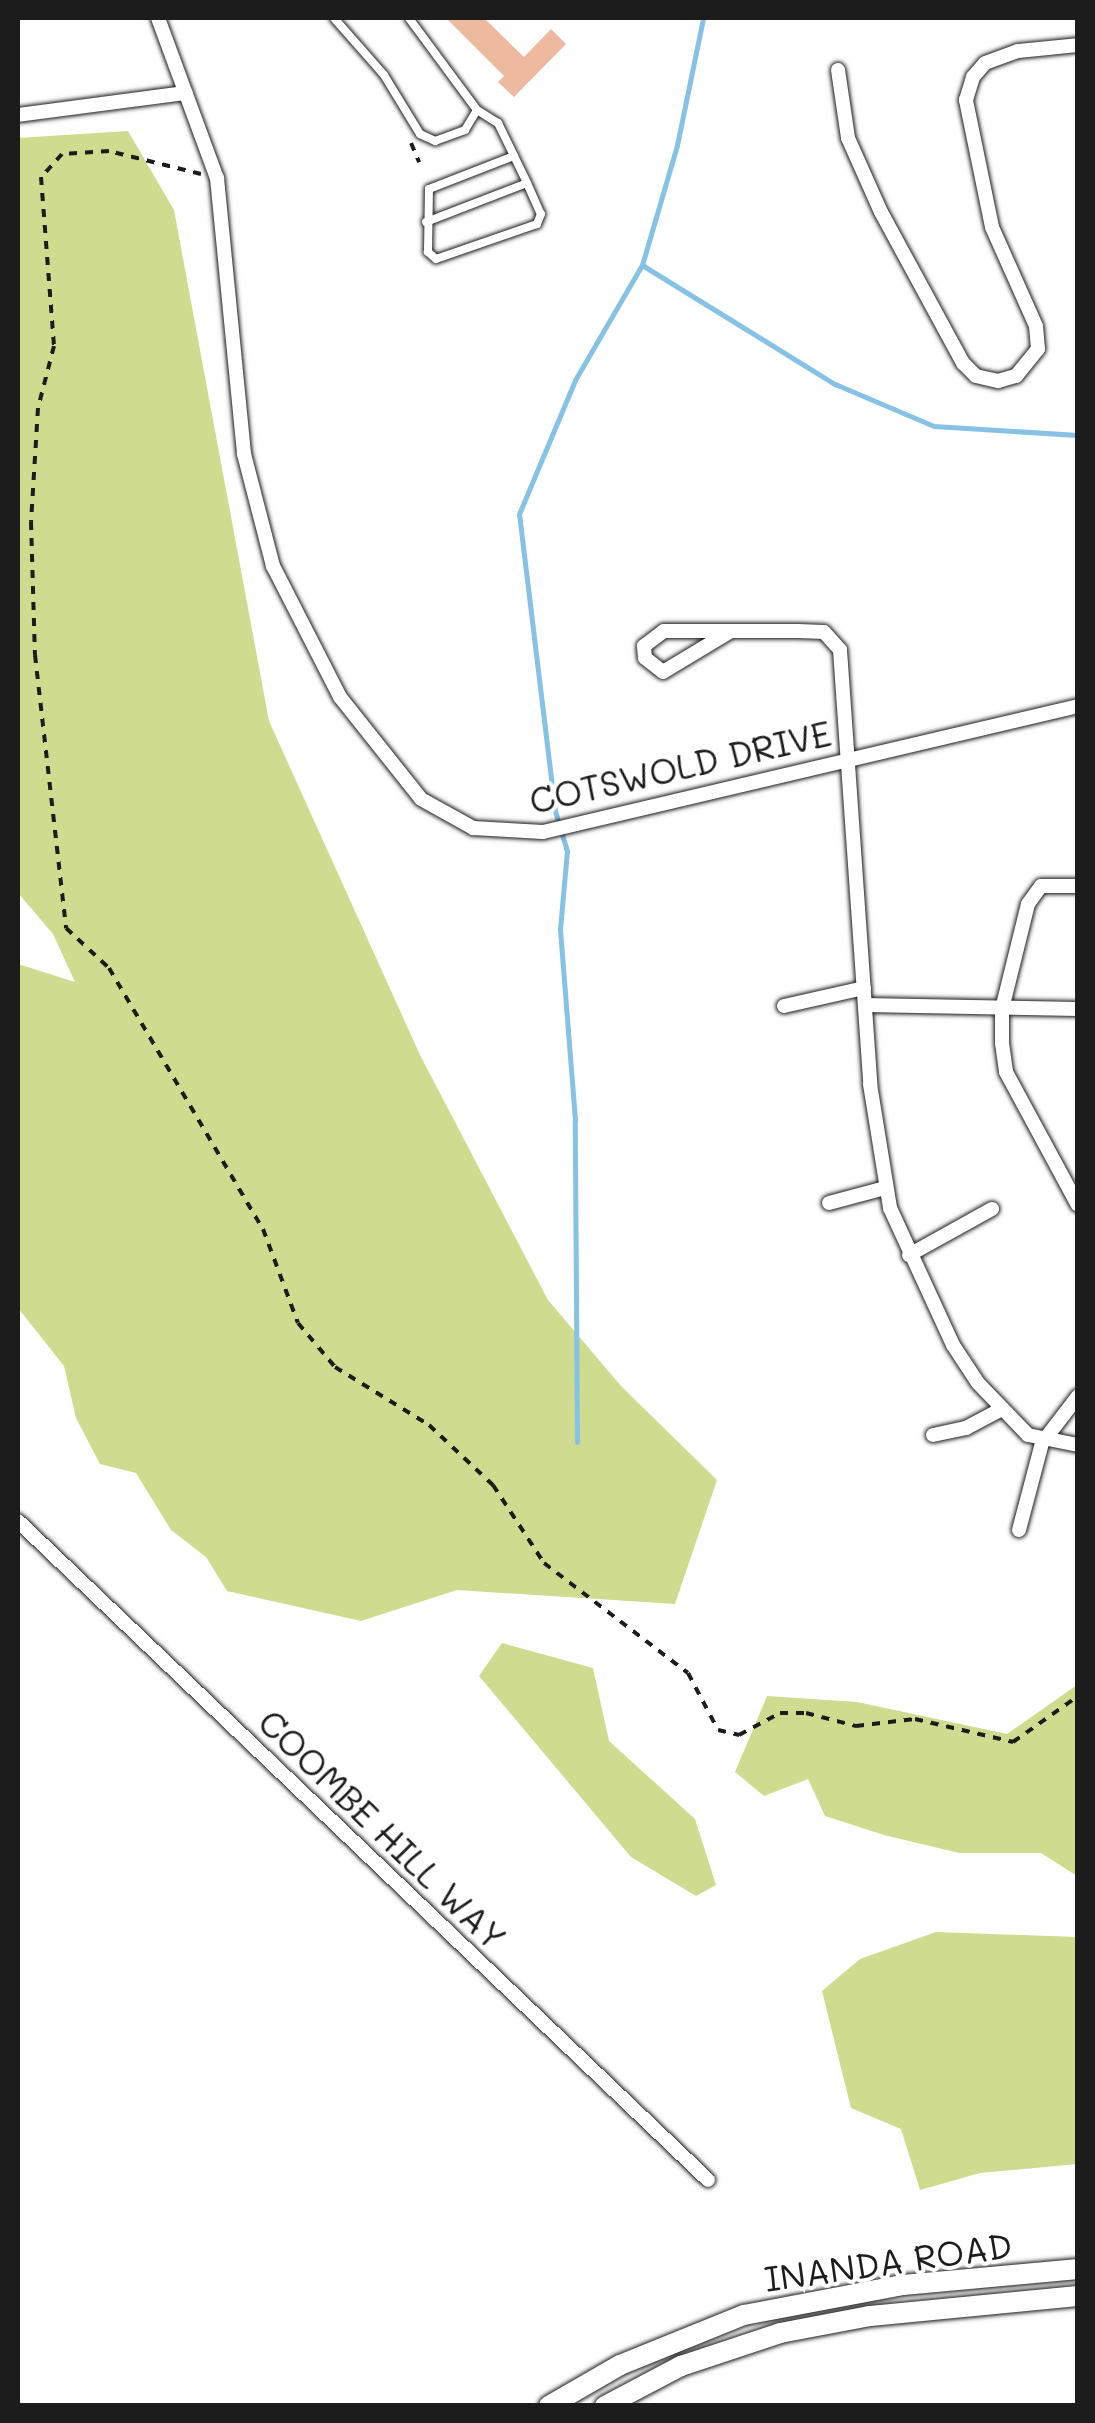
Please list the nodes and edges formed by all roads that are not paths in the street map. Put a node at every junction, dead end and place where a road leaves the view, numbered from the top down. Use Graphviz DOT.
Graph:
graph roads {
  1 [pos="158,18"];
  2 [pos="334,18"];
  3 [pos="409,18"];
  4 [pos="1078,45"];
  5 [pos="838,70"];
  6 [pos="186,93"];
  7 [pos="477,110"];
  8 [pos="18,116"];
  9 [pos="514,156"];
  10 [pos="526,183"];
  11 [pos="426,222"];
  12 [pos="731,631"];
  13 [pos="1078,706"];
  14 [pos="848,758"];
  15 [pos="1078,886"];
  16 [pos="864,988"];
  17 [pos="865,1005"];
  18 [pos="784,1006"];
  19 [pos="1002,1009"];
  20 [pos="1078,1009"];
  21 [pos="886,1188"];
  22 [pos="829,1203"];
  23 [pos="1078,1205"];
  24 [pos="992,1209"];
  25 [pos="909,1255"];
  26 [pos="1078,1396"];
  27 [pos="1001,1409"];
  28 [pos="934,1435"];
  29 [pos="1042,1443"];
  30 [pos="1078,1445"];
  31 [pos="18,1521"];
  32 [pos="1019,1530"];
  33 [pos="708,2180"];
  34 [pos="1078,2269"];
  35 [pos="1078,2296"];
  36 [pos="549,2406"];
  37 [pos="604,2406"];
  1 -- 6 [label="street, COTSWOLD DRIVE"];
  2 -- 7 [label="lane"];
  3 -- 7 [label="lane"];
  4 -- 5 [label="street"];
  6 -- 8 [label="street"];
  6 -- 14 [label="street, COTSWOLD DRIVE"];
  7 -- 9 [label="lane"];
  9 -- 10 [label="lane"];
  9 -- 11 [label="lane"];
  10 -- 11 [label="lane"];
  10 -- 11 [label="lane"];
  12 -- 12 [label="street"];
  12 -- 14 [label="street"];
  13 -- 14 [label="street, COTSWOLD DRIVE"];
  14 -- 16 [label="street"];
  15 -- 19 [label="street"];
  16 -- 17 [label="street"];
  16 -- 18 [label="street"];
  17 -- 19 [label="street"];
  17 -- 21 [label="street"];
  19 -- 20 [label="street"];
  19 -- 23 [label="street"];
  21 -- 22 [label="street"];
  21 -- 25 [label="street"];
  24 -- 25 [label="street"];
  25 -- 27 [label="street"];
  26 -- 29 [label="street"];
  27 -- 28 [label="street"];
  27 -- 29 [label="street"];
  29 -- 30 [label="street"];
  29 -- 32 [label="street"];
  31 -- 33 [label="street, COOMBE HILL WAY"];
  34 -- 36 [label="main road, INANDA ROAD"];
  35 -- 37 [label="main road, INANDA ROAD"];
}
